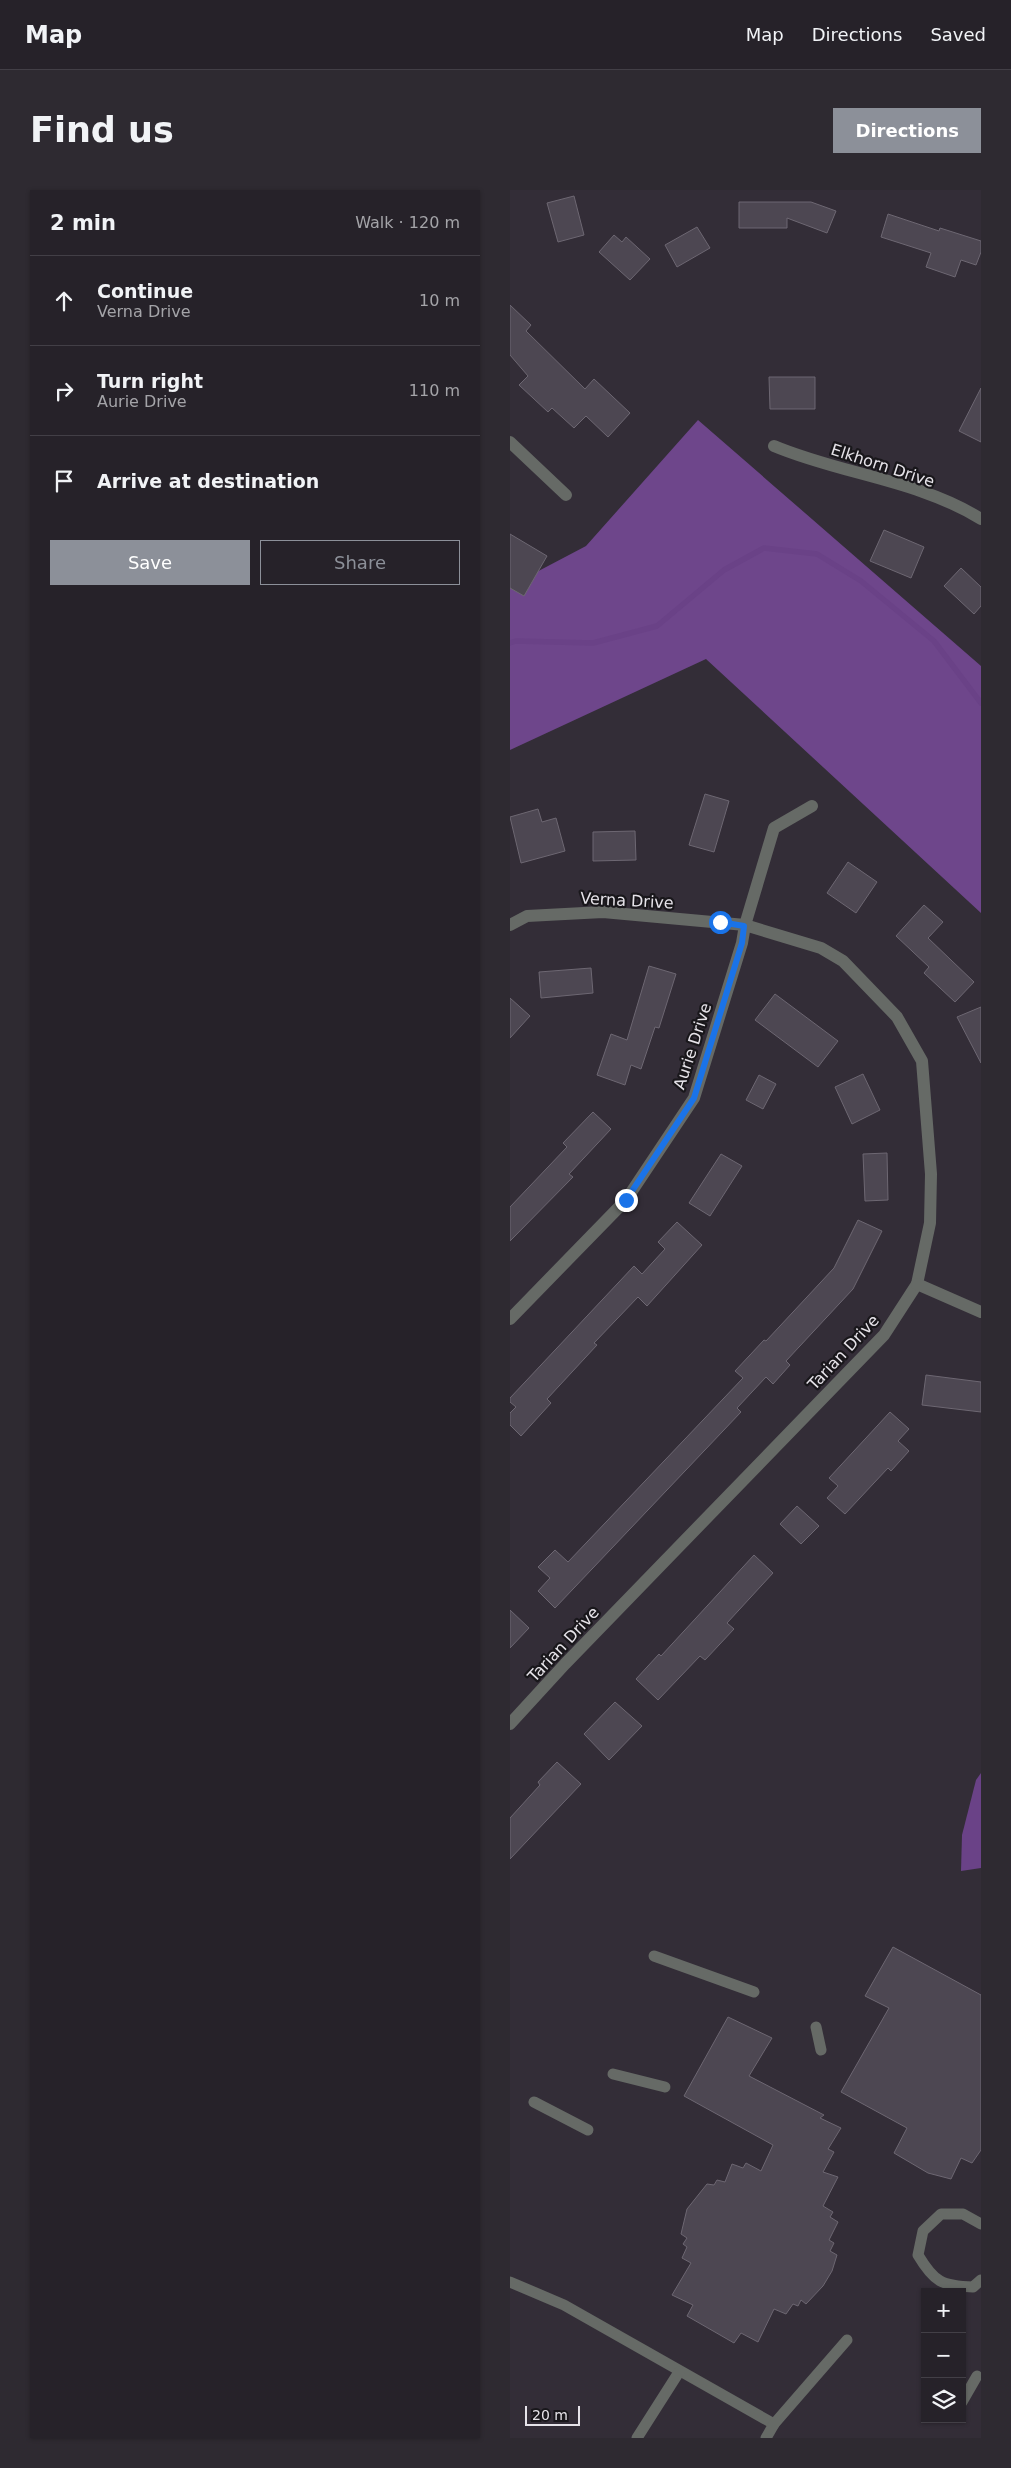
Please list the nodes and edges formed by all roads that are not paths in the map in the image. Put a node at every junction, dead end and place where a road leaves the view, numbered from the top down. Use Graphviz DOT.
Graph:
graph roads {
  1 [pos="510,442"];
  2 [pos="774,446"];
  3 [pos="566,495"];
  4 [pos="981,519"];
  5 [pos="812,806"];
  6 [pos="510,925"];
  7 [pos="744,926"];
  8 [pos="917,1284"];
  9 [pos="981,1312"];
  10 [pos="510,1319"];
  11 [pos="510,1724"];
  12 [pos="654,1956"];
  13 [pos="754,1992"];
  14 [pos="816,2027"];
  15 [pos="821,2050"];
  16 [pos="613,2074"];
  17 [pos="664,2087"];
  18 [pos="534,2102"];
  19 [pos="588,2130"];
  20 [pos="981,2224"];
  21 [pos="981,2280"];
  22 [pos="510,2282"];
  23 [pos="847,2340"];
  24 [pos="679,2372"];
  25 [pos="977,2376"];
  26 [pos="966,2395"];
  27 [pos="774,2424"];
  28 [pos="638,2438"];
  29 [pos="766,2438"];
  1 -- 3 [label="street"];
  2 -- 4 [label="street, Elkhorn Drive"];
  5 -- 7 [label="street, Aurie Drive"];
  6 -- 7 [label="street, Verna Drive"];
  7 -- 8 [label="street, Tarian Drive"];
  7 -- 10 [label="street, Aurie Drive"];
  8 -- 9 [label="street"];
  8 -- 11 [label="street, Tarian Drive"];
  12 -- 13 [label="lane"];
  14 -- 15 [label="lane"];
  16 -- 17 [label="lane"];
  18 -- 19 [label="lane"];
  20 -- 21 [label="lane"];
  22 -- 24 [label="lane"];
  23 -- 27 [label="lane"];
  24 -- 27 [label="lane"];
  24 -- 28 [label="lane"];
  25 -- 26 [label="lane"];
  27 -- 29 [label="lane"];
}
